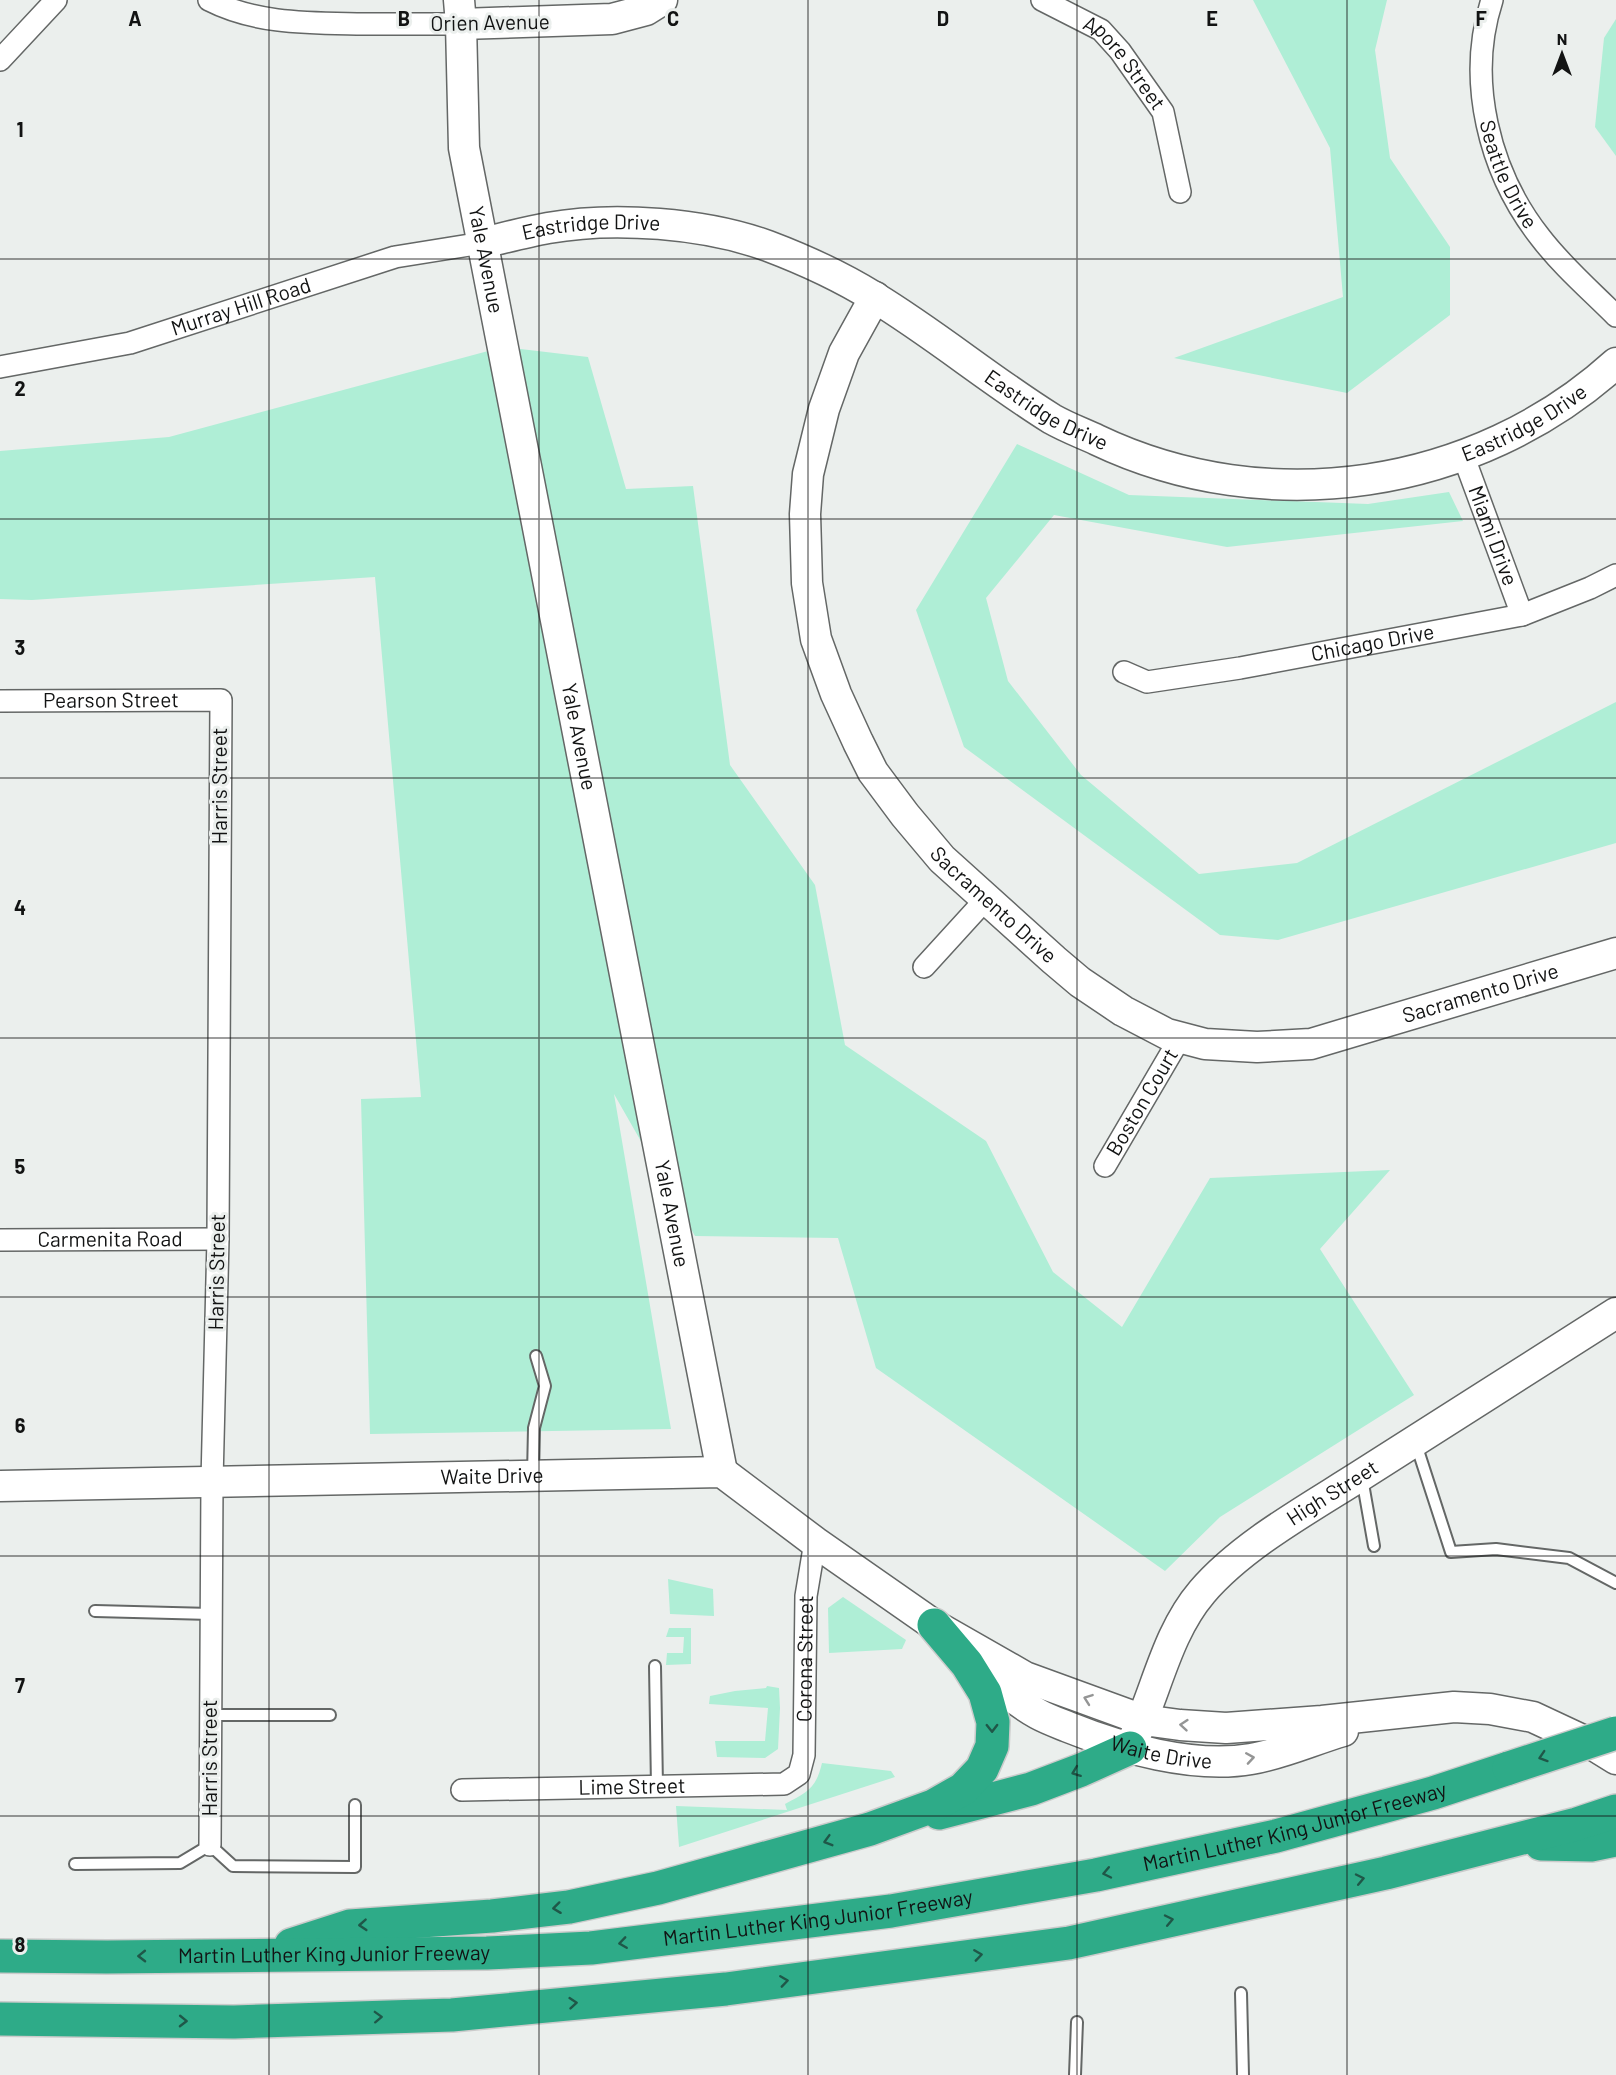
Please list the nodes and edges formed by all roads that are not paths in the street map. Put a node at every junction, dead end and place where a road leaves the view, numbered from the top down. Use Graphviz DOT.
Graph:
graph roads {
  1 [pos="56,0"];
  2 [pos="209,0"];
  3 [pos="662,0"];
  4 [pos="1042,0"];
  5 [pos="1492,0"];
  6 [pos="460,12"];
  7 [pos="0,60"];
  8 [pos="1180,192"];
  9 [pos="482,243"];
  10 [pos="874,297"];
  11 [pos="1616,316"];
  12 [pos="1616,363"];
  13 [pos="0,368"];
  14 [pos="1463,455"];
  15 [pos="1616,575"];
  16 [pos="1522,615"];
  17 [pos="1124,672"];
  18 [pos="221,700"];
  19 [pos="0,701"];
  20 [pos="986,899"];
  21 [pos="1616,953"];
  22 [pos="924,967"];
  23 [pos="1180,1038"];
  24 [pos="1105,1166"];
  25 [pos="218,1239"];
  26 [pos="0,1240"];
  27 [pos="1616,1313"];
  28 [pos="536,1356"];
  29 [pos="1415,1441"];
  30 [pos="722,1472"];
  31 [pos="533,1475"];
  32 [pos="1361,1475"];
  33 [pos="212,1481"];
  34 [pos="0,1486"];
  35 [pos="816,1542"];
  36 [pos="1374,1546"];
  37 [pos="1616,1582"];
  38 [pos="95,1611"];
  39 [pos="211,1614"];
  40 [pos="934,1625"];
  41 [pos="655,1666"];
  42 [pos="210,1714"];
  43 [pos="330,1714"];
  44 [pos="1616,1733"];
  45 [pos="1136,1734"];
  46 [pos="1616,1759"];
  47 [pos="799,1774"];
  48 [pos="657,1786"];
  49 [pos="462,1790"];
  50 [pos="355,1805"];
  51 [pos="1616,1811"];
  52 [pos="870,1829"];
  53 [pos="1594,1836"];
  54 [pos="210,1845"];
  55 [pos="75,1864"];
  56 [pos="0,1946"];
  57 [pos="263,1954"];
  58 [pos="0,1956"];
  59 [pos="107,1957"];
  60 [pos="1241,1993"];
  61 [pos="0,2019"];
  62 [pos="125,2021"];
  63 [pos="1077,2022"];
  64 [pos="0,2042"];
  65 [pos="1075,2075"];
  66 [pos="1243,2075"];
  1 -- 7 [label="street"];
  2 -- 6 [label="street, Orien Avenue"];
  3 -- 6 [label="street, Orien Avenue"];
  4 -- 8 [label="street, Apore Street"];
  5 -- 11 [label="street, Seattle Drive"];
  6 -- 9 [label="street, Yale Avenue"];
  9 -- 10 [label="street, Eastridge Drive"];
  9 -- 13 [label="street, Murray Hill Road"];
  9 -- 30 [label="street, Yale Avenue"];
  10 -- 14 [label="street, Eastridge Drive"];
  10 -- 20 [label="street, Sacramento Drive"];
  12 -- 14 [label="street, Eastridge Drive"];
  14 -- 16 [label="street, Miami Drive"];
  15 -- 16 [label="street, Chicago Drive"];
  16 -- 17 [label="street, Chicago Drive"];
  18 -- 19 [label="street, Pearson Street"];
  18 -- 25 [label="street, Harris Street"];
  20 -- 22 [label="street"];
  20 -- 23 [label="street, Sacramento Drive"];
  21 -- 23 [label="street, Sacramento Drive"];
  23 -- 24 [label="street, Boston Court"];
  25 -- 26 [label="street, Carmenita Road"];
  25 -- 33 [label="street, Harris Street"];
  27 -- 29 [label="street, High Street"];
  28 -- 31 [label="lane"];
  29 -- 32 [label="street, High Street"];
  29 -- 37 [label="lane"];
  30 -- 31 [label="street, Waite Drive"];
  30 -- 35 [label="street, Waite Drive"];
  31 -- 33 [label="street, Waite Drive"];
  32 -- 36 [label="lane"];
  32 -- 45 [label="street, High Street"];
  33 -- 34 [label="street, Waite Drive"];
  33 -- 39 [label="street, Harris Street"];
  35 -- 40 [label="street, Waite Drive"];
  35 -- 47 [label="street, Corona Street"];
  38 -- 39 [label="lane"];
  39 -- 42 [label="street, Harris Street"];
  40 -- 45 [label="street, Waite Drive"];
  40 -- 52 [label="highway, one-way"];
  41 -- 48 [label="lane"];
  42 -- 43 [label="lane"];
  42 -- 54 [label="street, Harris Street"];
  44 -- 57 [label="highway, Martin Luther King Junior Freeway, one-way, bridge"];
  45 -- 46 [label="street, Waite Drive"];
  45 -- 52 [label="highway, one-way"];
  47 -- 48 [label="street, Lime Street"];
  48 -- 49 [label="street, Lime Street"];
  50 -- 54 [label="lane"];
  51 -- 53 [label="highway"];
  52 -- 57 [label="highway, one-way"];
  62 -- 53 [label="highway, one-way"];
  54 -- 55 [label="lane"];
  56 -- 59 [label="highway"];
  57 -- 59 [label="highway, Martin Luther King Junior Freeway, one-way"];
  58 -- 59 [label="highway, Martin Luther King Junior Freeway"];
  60 -- 66 [label="lane"];
  61 -- 62 [label="highway"];
  62 -- 64 [label="highway"];
  63 -- 65 [label="lane"];
}
